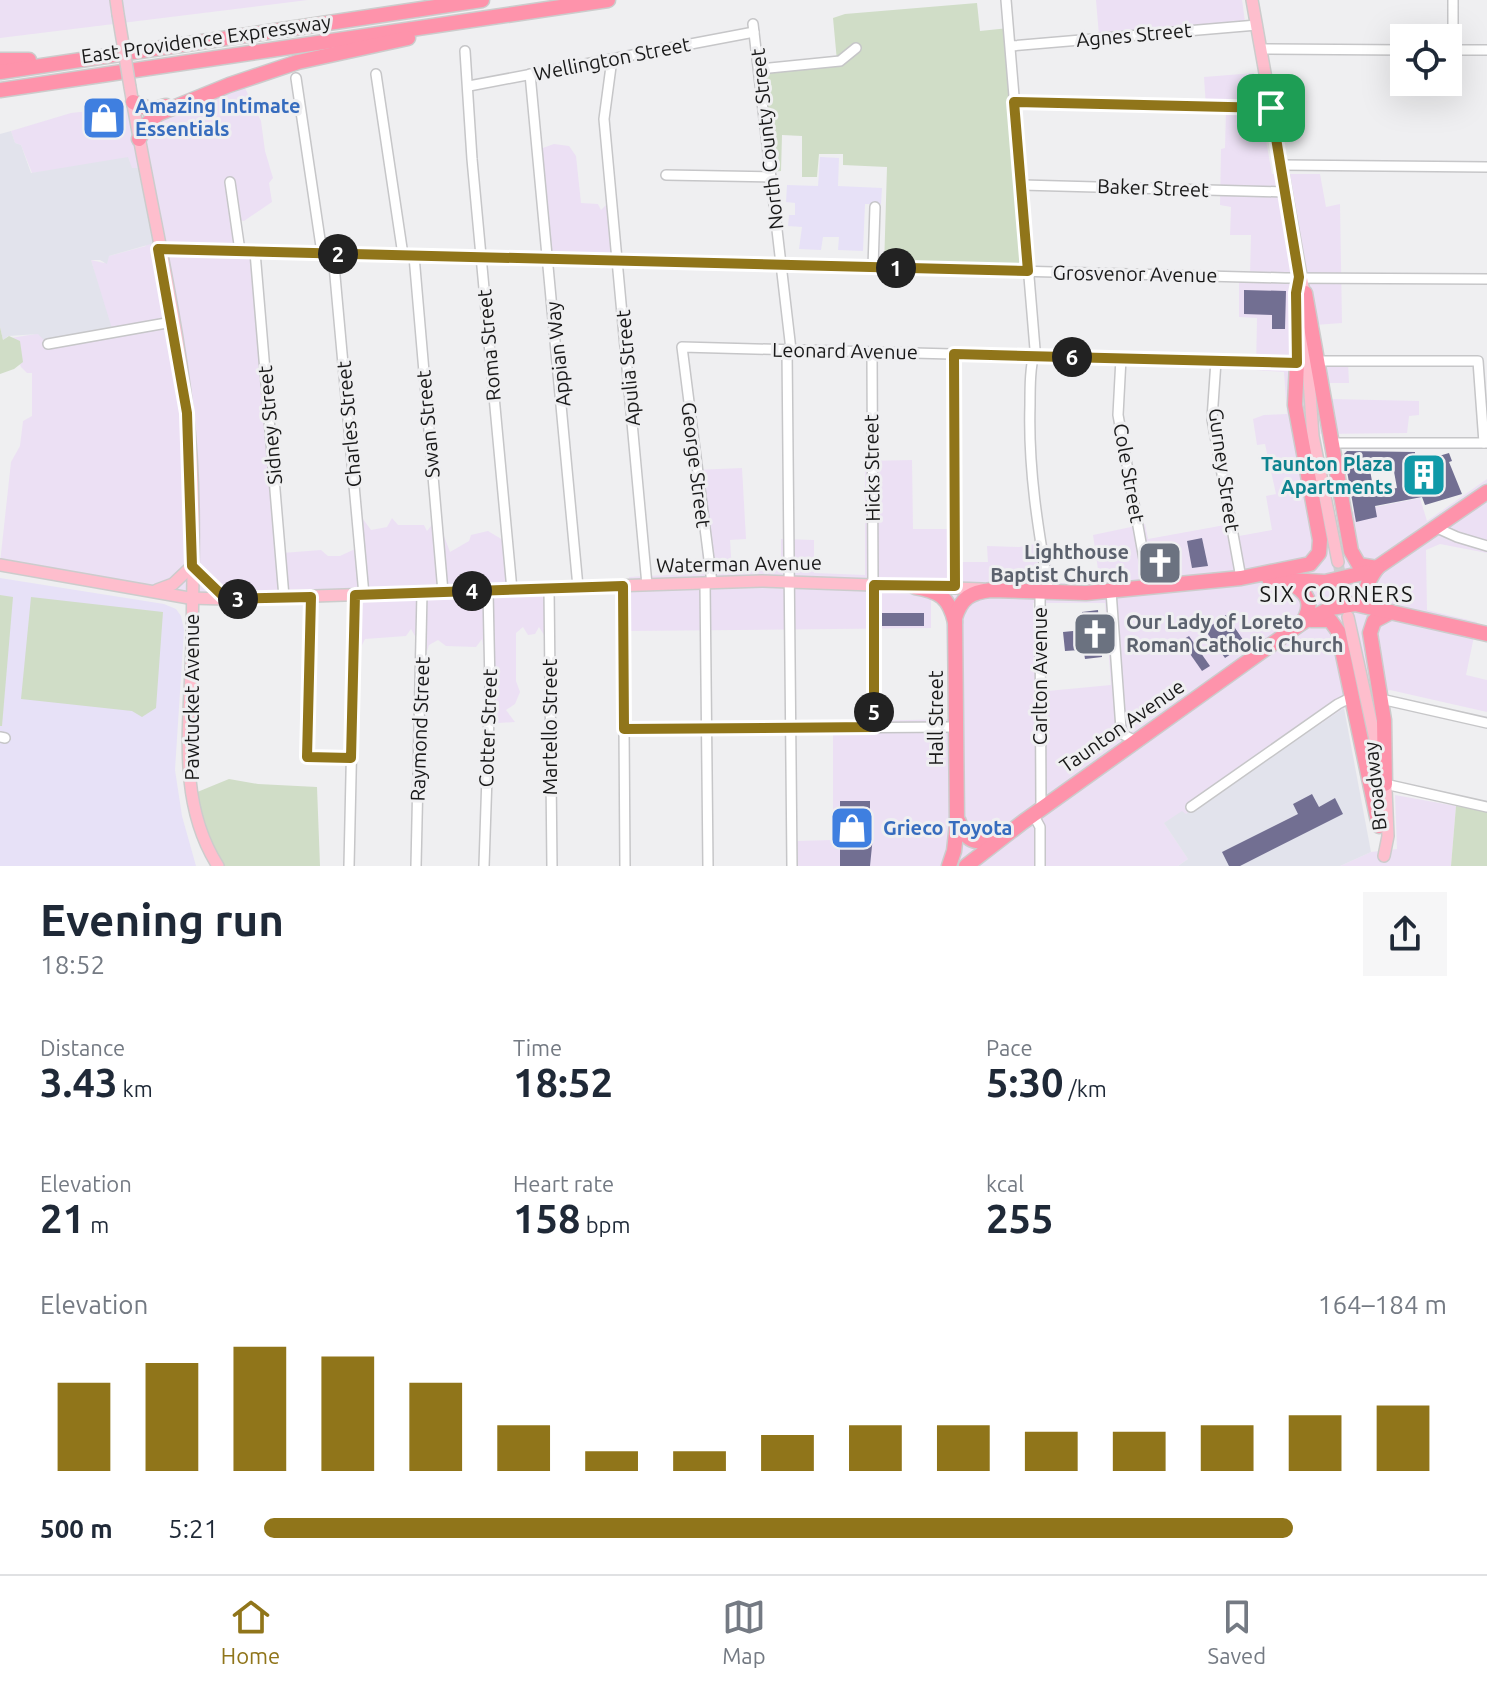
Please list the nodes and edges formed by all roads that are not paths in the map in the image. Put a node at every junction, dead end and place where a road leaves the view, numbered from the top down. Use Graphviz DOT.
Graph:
graph roads {
  1 [pos="116,0"];
  2 [pos="428,0"];
  3 [pos="482,0"];
  4 [pos="608,0"];
  5 [pos="1006,0"];
  6 [pos="1252,0"];
  7 [pos="1453,0"];
  8 [pos="534,11"];
  9 [pos="1452,24"];
  10 [pos="1257,25"];
  11 [pos="754,28"];
  12 [pos="262,33"];
  13 [pos="1011,46"];
  14 [pos="856,48"];
  15 [pos="1261,49"];
  16 [pos="1390,50"];
  17 [pos="1462,50"];
  18 [pos="1487,50"];
  19 [pos="465,51"];
  20 [pos="85,59"];
  21 [pos="612,59"];
  22 [pos="0,60"];
  23 [pos="759,69"];
  24 [pos="0,72"];
  25 [pos="113,73"];
  26 [pos="376,74"];
  27 [pos="530,74"];
  28 [pos="296,78"];
  29 [pos="469,86"];
  30 [pos="0,90"];
  31 [pos="132,95"];
  32 [pos="0,99"];
  33 [pos="191,100"];
  34 [pos="1014,102"];
  35 [pos="1271,108"];
  36 [pos="139,139"];
  37 [pos="1281,165"];
  38 [pos="1487,167"];
  39 [pos="666,175"];
  40 [pos="771,177"];
  41 [pos="230,182"];
  42 [pos="1022,185"];
  43 [pos="1285,192"];
  44 [pos="875,207"];
  45 [pos="158,249"];
  46 [pos="240,251"];
  47 [pos="255,252"];
  48 [pos="328,254"];
  49 [pos="408,256"];
  50 [pos="482,257"];
  51 [pos="548,259"];
  52 [pos="618,261"];
  53 [pos="781,265"];
  54 [pos="873,267"];
  55 [pos="1028,271"];
  56 [pos="1299,277"];
  57 [pos="1487,279"];
  58 [pos="1305,293"];
  59 [pos="172,322"];
  60 [pos="48,344"];
  61 [pos="682,347"];
  62 [pos="789,350"];
  63 [pos="872,352"];
  64 [pos="954,354"];
  65 [pos="1033,356"];
  66 [pos="1121,358"];
  67 [pos="1216,361"];
  68 [pos="1317,361"];
  69 [pos="1297,363"];
  70 [pos="1313,436"];
  71 [pos="1330,443"];
  72 [pos="1486,443"];
  73 [pos="1487,492"];
  74 [pos="1437,528"];
  75 [pos="1487,546"];
  76 [pos="1338,562"];
  77 [pos="0,565"];
  78 [pos="192,566"];
  79 [pos="1377,568"];
  80 [pos="1241,578"];
  81 [pos="1282,580"];
  82 [pos="789,582"];
  83 [pos="709,583"];
  84 [pos="647,585"];
  85 [pos="873,585"];
  86 [pos="623,586"];
  87 [pos="955,586"];
  88 [pos="578,587"];
  89 [pos="915,587"];
  90 [pos="1149,587"];
  91 [pos="549,588"];
  92 [pos="512,590"];
  93 [pos="991,590"];
  94 [pos="154,591"];
  95 [pos="488,591"];
  96 [pos="1111,591"];
  97 [pos="443,592"];
  98 [pos="1044,592"];
  99 [pos="422,593"];
  100 [pos="359,595"];
  101 [pos="284,597"];
  102 [pos="311,597"];
  103 [pos="192,598"];
  104 [pos="226,599"];
  105 [pos="1374,608"];
  106 [pos="1391,612"];
  107 [pos="1348,617"];
  108 [pos="1303,622"];
  109 [pos="955,624"];
  110 [pos="1487,634"];
  111 [pos="1350,698"];
  112 [pos="1381,699"];
  113 [pos="1368,721"];
  114 [pos="1487,723"];
  115 [pos="874,727"];
  116 [pos="956,727"];
  117 [pos="706,728"];
  118 [pos="791,728"];
  119 [pos="624,729"];
  120 [pos="1136,741"];
  121 [pos="351,758"];
  122 [pos="1385,784"];
  123 [pos="1191,807"];
  124 [pos="1487,807"];
  125 [pos="957,810"];
  126 [pos="1032,815"];
  127 [pos="1379,826"];
  128 [pos="1384,861"];
  129 [pos="218,866"];
  130 [pos="349,866"];
  131 [pos="416,866"];
  132 [pos="484,866"];
  133 [pos="552,866"];
  134 [pos="625,866"];
  135 [pos="708,866"];
  136 [pos="792,866"];
  137 [pos="949,866"];
  138 [pos="966,866"];
  139 [pos="1040,866"];
  1 -- 31 [label="main road, Pawtucket Avenue, bridge"];
  2 -- 12 [label="highway"];
  3 -- 12 [label="highway, East Providence Expressway"];
  4 -- 8 [label="highway, East Providence Expressway"];
  5 -- 13 [label="street, Carlton Avenue"];
  6 -- 10 [label="main road"];
  7 -- 9 [label="street"];
  8 -- 25 [label="highway, East Providence Expressway"];
  8 -- 33 [label="highway"];
  10 -- 13 [label="street, Agnes Street"];
  10 -- 15 [label="main road"];
  11 -- 21 [label="street, Wellington Street"];
  11 -- 23 [label="street, North County Street"];
  12 -- 20 [label="highway, East Providence Expressway"];
  13 -- 34 [label="street, Carlton Avenue"];
  14 -- 23 [label="street"];
  15 -- 16 [label="street"];
  15 -- 35 [label="main road"];
  17 -- 18 [label="street"];
  19 -- 29 [label="street, Roma Street"];
  20 -- 22 [label="highway"];
  20 -- 24 [label="highway, East Providence Expressway"];
  21 -- 27 [label="street, Wellington Street"];
  21 -- 52 [label="street, Apulia Street"];
  23 -- 40 [label="street, North County Street"];
  25 -- 30 [label="highway, East Providence Expressway"];
  25 -- 32 [label="highway"];
  26 -- 49 [label="street, Swan Street"];
  27 -- 29 [label="street, Wellington Street"];
  27 -- 51 [label="street, Appian Way"];
  28 -- 48 [label="street, Charles Street"];
  29 -- 50 [label="street, Roma Street"];
  31 -- 33 [label="highway"];
  31 -- 36 [label="main road, Pawtucket Avenue"];
  33 -- 36 [label="highway"];
  34 -- 35 [label="street"];
  34 -- 42 [label="street, Carlton Avenue"];
  35 -- 37 [label="main road"];
  36 -- 45 [label="main road, Pawtucket Avenue"];
  37 -- 38 [label="street"];
  37 -- 43 [label="main road"];
  39 -- 40 [label="street"];
  40 -- 53 [label="street, North County Street"];
  41 -- 46 [label="street"];
  42 -- 43 [label="street, Baker Street"];
  42 -- 55 [label="street, Carlton Avenue"];
  43 -- 56 [label="main road"];
  44 -- 54 [label="street"];
  45 -- 46 [label="street, Grosvenor Avenue"];
  45 -- 59 [label="main road, Pawtucket Avenue"];
  46 -- 47 [label="street, Grosvenor Avenue"];
  47 -- 48 [label="street, Grosvenor Avenue"];
  47 -- 101 [label="street, Sidney Street"];
  48 -- 49 [label="street, Grosvenor Avenue"];
  48 -- 100 [label="street, Charles Street"];
  49 -- 50 [label="street, Grosvenor Avenue"];
  49 -- 97 [label="street, Swan Street"];
  50 -- 51 [label="street, Grosvenor Avenue"];
  50 -- 92 [label="street, Roma Street"];
  51 -- 52 [label="street, Grosvenor Avenue"];
  51 -- 88 [label="street, Appian Way"];
  52 -- 53 [label="street, Grosvenor Avenue"];
  52 -- 84 [label="street, Apulia Street"];
  53 -- 54 [label="street, Grosvenor Avenue"];
  53 -- 62 [label="street, North County Street"];
  54 -- 55 [label="street, Grosvenor Avenue"];
  55 -- 56 [label="street, Grosvenor Avenue"];
  55 -- 65 [label="street, Carlton Avenue"];
  56 -- 57 [label="street, Grosvenor Avenue"];
  56 -- 58 [label="main road"];
  56 -- 69 [label="main road"];
  58 -- 68 [label="highway"];
  58 -- 70 [label="main road"];
  59 -- 60 [label="street"];
  59 -- 78 [label="main road, Pawtucket Avenue"];
  61 -- 62 [label="street, Leonard Avenue"];
  61 -- 83 [label="street, George Street"];
  62 -- 63 [label="street, Leonard Avenue"];
  62 -- 82 [label="street, North County Street"];
  63 -- 64 [label="street, Leonard Avenue"];
  63 -- 85 [label="street, Hicks Street"];
  64 -- 65 [label="street, Leonard Avenue"];
  64 -- 87 [label="street"];
  65 -- 66 [label="street, Leonard Avenue"];
  65 -- 98 [label="street, Carlton Avenue"];
  66 -- 67 [label="street, Leonard Avenue"];
  66 -- 90 [label="street, Cole Street"];
  67 -- 69 [label="street, Leonard Avenue"];
  67 -- 80 [label="street, Gurney Street"];
  68 -- 71 [label="highway"];
  68 -- 72 [label="street"];
  69 -- 70 [label="main road"];
  69 -- 80 [label="highway"];
  70 -- 76 [label="main road"];
  71 -- 72 [label="street"];
  71 -- 79 [label="highway"];
  73 -- 74 [label="highway"];
  74 -- 75 [label="street"];
  74 -- 79 [label="highway"];
  77 -- 94 [label="main road, Waterman Avenue"];
  78 -- 94 [label="main road"];
  78 -- 103 [label="main road, Pawtucket Avenue"];
  78 -- 104 [label="main road"];
  79 -- 81 [label="highway"];
  79 -- 105 [label="highway"];
  80 -- 81 [label="highway"];
  80 -- 90 [label="highway, Waterman Avenue"];
  81 -- 108 [label="highway"];
  82 -- 83 [label="main road, Waterman Avenue"];
  82 -- 85 [label="main road, Waterman Avenue"];
  82 -- 118 [label="street, North County Street"];
  83 -- 84 [label="main road, Waterman Avenue"];
  83 -- 117 [label="street, George Street"];
  84 -- 86 [label="main road, Waterman Avenue"];
  85 -- 89 [label="main road, Waterman Avenue"];
  85 -- 115 [label="street, Hicks Street"];
  86 -- 88 [label="main road, Waterman Avenue"];
  86 -- 119 [label="street"];
  87 -- 89 [label="main road, Waterman Avenue"];
  87 -- 93 [label="main road, Waterman Avenue"];
  88 -- 91 [label="main road, Waterman Avenue"];
  89 -- 109 [label="highway"];
  90 -- 96 [label="highway, Waterman Avenue"];
  91 -- 92 [label="main road, Waterman Avenue"];
  91 -- 133 [label="street, Martello Street"];
  92 -- 95 [label="main road, Waterman Avenue"];
  93 -- 98 [label="highway, Waterman Avenue"];
  93 -- 109 [label="highway"];
  94 -- 103 [label="main road, Waterman Avenue"];
  95 -- 97 [label="main road, Waterman Avenue"];
  95 -- 132 [label="street, Cotter Street"];
  96 -- 98 [label="highway, Waterman Avenue"];
  96 -- 120 [label="street"];
  97 -- 99 [label="main road, Waterman Avenue"];
  98 -- 126 [label="street, Carlton Avenue"];
  99 -- 100 [label="main road, Waterman Avenue"];
  99 -- 131 [label="street, Raymond Street"];
  100 -- 102 [label="main road, Waterman Avenue"];
  100 -- 121 [label="street, Charles Street"];
  101 -- 102 [label="main road, Waterman Avenue"];
  101 -- 104 [label="main road, Waterman Avenue"];
  102 -- 121 [label="street"];
  103 -- 104 [label="main road, Waterman Avenue"];
  103 -- 129 [label="main road, Pawtucket Avenue"];
  105 -- 106 [label="highway, Taunton Avenue"];
  105 -- 108 [label="highway, Taunton Avenue"];
  106 -- 110 [label="highway"];
  106 -- 112 [label="highway"];
  107 -- 113 [label="main road"];
  108 -- 111 [label="highway"];
  108 -- 120 [label="highway, Taunton Avenue"];
  109 -- 116 [label="highway, Hall Street"];
  111 -- 123 [label="street"];
  111 -- 127 [label="highway"];
  112 -- 114 [label="street"];
  112 -- 122 [label="highway"];
  113 -- 122 [label="main road, Broadway"];
  113 -- 127 [label="main road, Broadway"];
  115 -- 116 [label="street"];
  115 -- 118 [label="street"];
  116 -- 125 [label="highway, Hall Street"];
  117 -- 118 [label="street"];
  117 -- 119 [label="street"];
  117 -- 135 [label="street, George Street"];
  118 -- 136 [label="street, North County Street"];
  119 -- 134 [label="street"];
  120 -- 126 [label="highway, Taunton Avenue"];
  121 -- 130 [label="street, Charles Street"];
  122 -- 124 [label="street"];
  122 -- 128 [label="main road, Broadway"];
  125 -- 126 [label="highway"];
  125 -- 137 [label="highway, Hall Street"];
  126 -- 138 [label="highway, Taunton Avenue"];
  126 -- 139 [label="street, Carlton Avenue"];
  127 -- 128 [label="main road, Broadway"];
}
